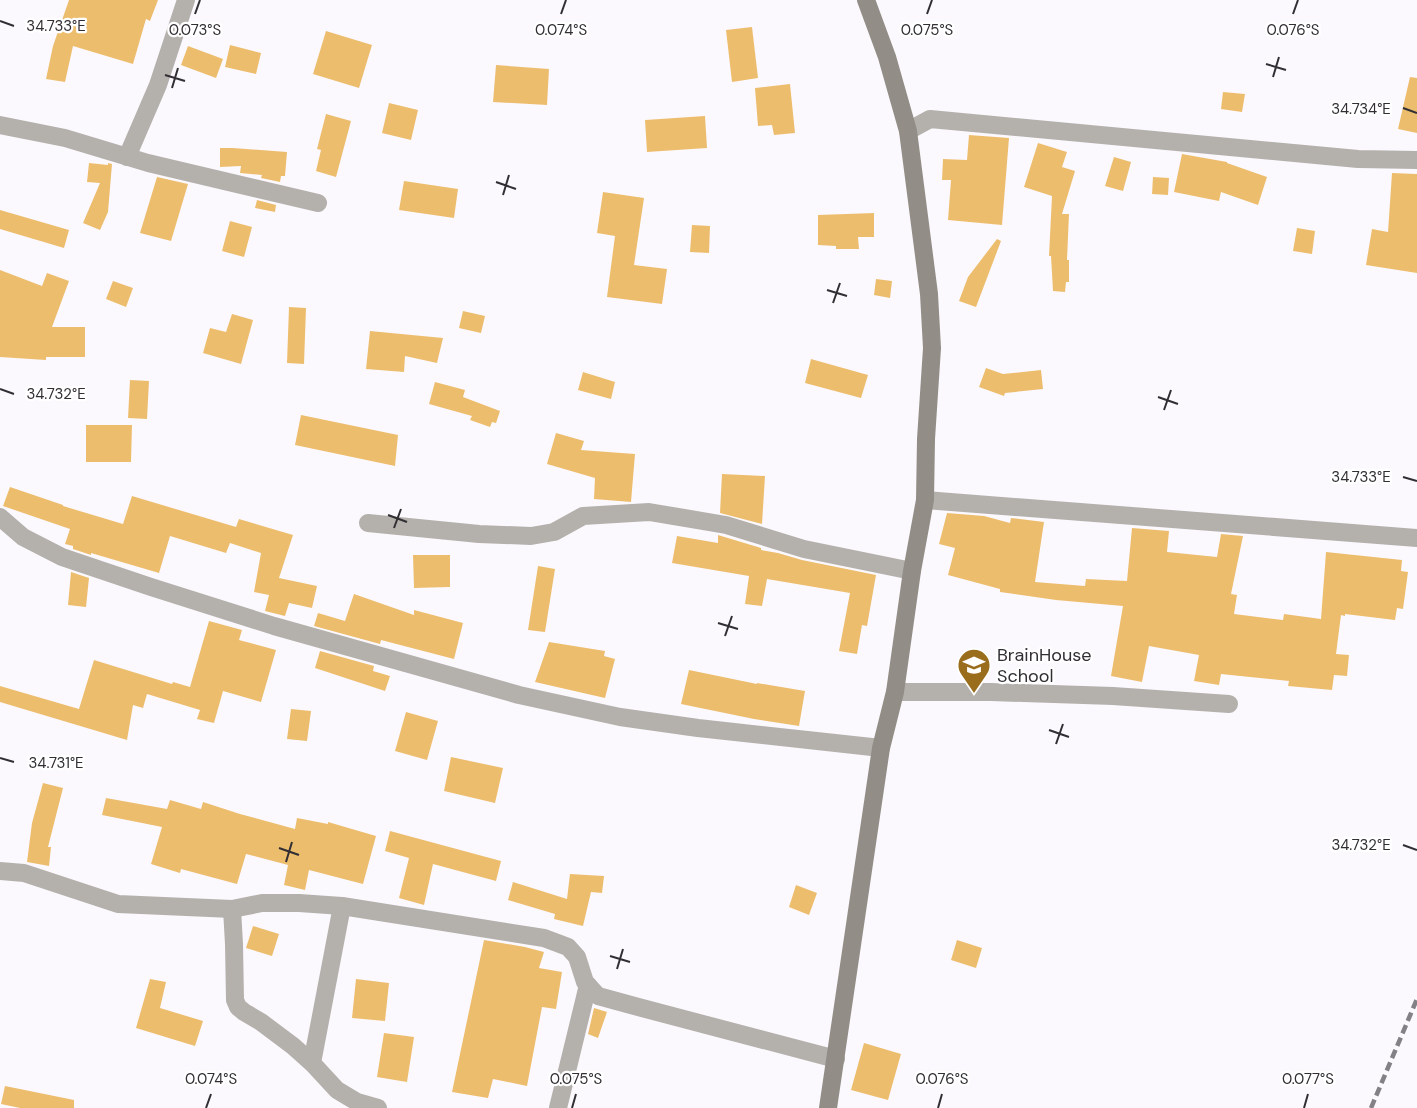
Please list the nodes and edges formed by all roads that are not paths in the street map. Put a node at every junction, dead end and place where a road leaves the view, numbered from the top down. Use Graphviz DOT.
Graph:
graph roads {
  1 [pos="186,0"];
  2 [pos="867,0"];
  3 [pos="0,125"];
  4 [pos="908,131"];
  5 [pos="127,157"];
  6 [pos="1417,160"];
  7 [pos="318,203"];
  8 [pos="925,500"];
  9 [pos="0,517"];
  10 [pos="368,523"];
  11 [pos="1417,538"];
  12 [pos="912,571"];
  13 [pos="895,692"];
  14 [pos="1229,704"];
  15 [pos="881,748"];
  16 [pos="0,871"];
  17 [pos="342,906"];
  18 [pos="232,909"];
  19 [pos="588,985"];
  20 [pos="836,1059"];
  21 [pos="312,1063"];
  22 [pos="378,1108"];
  23 [pos="558,1108"];
  24 [pos="828,1108"];
  1 -- 5 [label="street"];
  2 -- 4 [label="main road"];
  3 -- 5 [label="street"];
  4 -- 6 [label="street"];
  4 -- 8 [label="main road"];
  5 -- 7 [label="street"];
  8 -- 11 [label="street"];
  8 -- 12 [label="main road"];
  9 -- 15 [label="street"];
  10 -- 12 [label="street"];
  12 -- 13 [label="main road"];
  13 -- 14 [label="street"];
  13 -- 15 [label="main road"];
  15 -- 20 [label="main road"];
  16 -- 18 [label="street"];
  17 -- 18 [label="street"];
  17 -- 19 [label="street"];
  17 -- 21 [label="street"];
  18 -- 21 [label="street"];
  19 -- 20 [label="street"];
  19 -- 23 [label="street"];
  20 -- 24 [label="main road"];
  21 -- 22 [label="street"];
}
